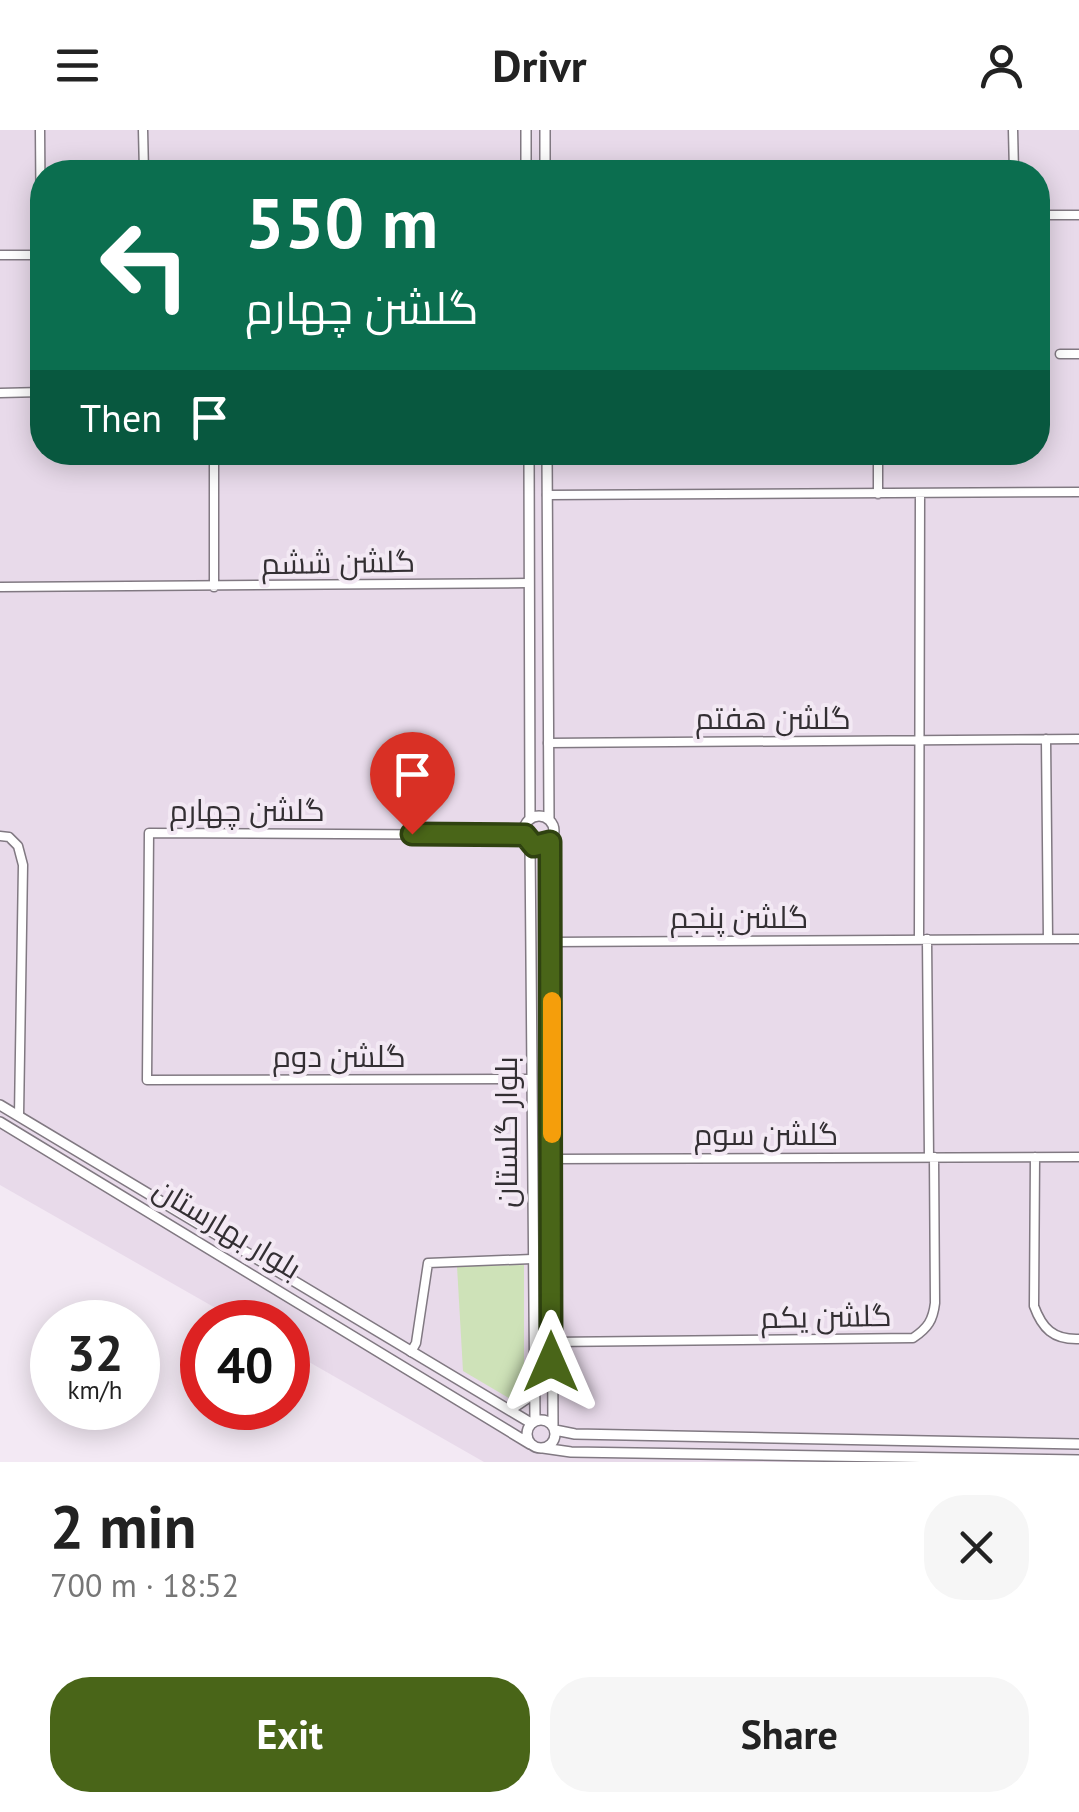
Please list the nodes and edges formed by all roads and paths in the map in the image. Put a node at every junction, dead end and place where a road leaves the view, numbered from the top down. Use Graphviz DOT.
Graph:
graph roads {
  1 [pos="40,130"];
  2 [pos="142,130"];
  3 [pos="526,130"];
  4 [pos="545,130"];
  5 [pos="1013,130"];
  6 [pos="40,160"];
  7 [pos="143,160"];
  8 [pos="526,160"];
  9 [pos="545,160"];
  10 [pos="1014,160"];
  11 [pos="1050,215"];
  12 [pos="1079,215"];
  13 [pos="30,254"];
  14 [pos="0,255"];
  15 [pos="1060,354"];
  16 [pos="1079,354"];
  17 [pos="30,392"];
  18 [pos="0,393"];
  19 [pos="214,465"];
  20 [pos="529,465"];
  21 [pos="547,465"];
  22 [pos="878,465"];
  23 [pos="1079,492"];
  24 [pos="547,494"];
  25 [pos="878,494"];
  26 [pos="920,494"];
  27 [pos="529,583"];
  28 [pos="0,587"];
  29 [pos="214,587"];
  30 [pos="919,740"];
  31 [pos="1046,740"];
  32 [pos="1079,740"];
  33 [pos="548,744"];
  34 [pos="530,819"];
  35 [pos="548,819"];
  36 [pos="0,836"];
  37 [pos="528,839"];
  38 [pos="550,842"];
  39 [pos="923,939"];
  40 [pos="1048,939"];
  41 [pos="1079,939"];
  42 [pos="552,942"];
  43 [pos="147,1080"];
  44 [pos="532,1080"];
  45 [pos="0,1105"];
  46 [pos="19,1116"];
  47 [pos="0,1122"];
  48 [pos="1079,1156"];
  49 [pos="931,1157"];
  50 [pos="1035,1157"];
  51 [pos="552,1159"];
  52 [pos="532,1259"];
  53 [pos="1079,1340"];
  54 [pos="551,1342"];
  55 [pos="411,1352"];
  56 [pos="551,1382"];
  57 [pos="536,1387"];
  58 [pos="510,1410"];
  59 [pos="533,1421"];
  60 [pos="554,1428"];
  61 [pos="530,1444"];
  62 [pos="1079,1444"];
  63 [pos="543,1448"];
  64 [pos="1079,1460"];
  1 -- 6 [label="street"];
  2 -- 7 [label="street"];
  3 -- 8 [label="street"];
  4 -- 9 [label="street"];
  5 -- 10 [label="street"];
  11 -- 12 [label="street"];
  13 -- 14 [label="street"];
  15 -- 16 [label="street"];
  17 -- 18 [label="street"];
  19 -- 29 [label="street"];
  20 -- 27 [label="street"];
  21 -- 24 [label="street"];
  22 -- 25 [label="street"];
  23 -- 26 [label="street"];
  24 -- 25 [label="street"];
  24 -- 33 [label="street"];
  25 -- 26 [label="street"];
  26 -- 30 [label="street"];
  27 -- 29 [label="street, گلشن ششم"];
  27 -- 34 [label="street"];
  28 -- 29 [label="street, گلشن ششم"];
  30 -- 31 [label="street, گلشن هفتم"];
  30 -- 33 [label="street, گلشن هفتم"];
  30 -- 39 [label="street"];
  31 -- 32 [label="street, گلشن هفتم"];
  31 -- 40 [label="street"];
  33 -- 35 [label="street"];
  34 -- 35 [label="street"];
  34 -- 37 [label="street"];
  35 -- 38 [label="street"];
  36 -- 46 [label="street"];
  37 -- 38 [label="street"];
  37 -- 43 [label="street, گلشن چهارم"];
  37 -- 44 [label="street, بلوار گلستان"];
  38 -- 42 [label="street, بلوار گلستان"];
  39 -- 40 [label="street, گلشن پنجم"];
  39 -- 42 [label="street, گلشن پنجم"];
  39 -- 49 [label="street"];
  40 -- 41 [label="street, گلشن پنجم"];
  42 -- 51 [label="street, بلوار گلستان"];
  43 -- 44 [label="street, گلشن دوم"];
  44 -- 52 [label="street, بلوار گلستان"];
  45 -- 46 [label="street, بلوار بهارستان"];
  46 -- 55 [label="street, بلوار بهارستان"];
  47 -- 61 [label="street, بلوار بهارستان"];
  48 -- 50 [label="street, گلشن سوم"];
  49 -- 50 [label="street, گلشن سوم"];
  49 -- 51 [label="street, گلشن سوم"];
  49 -- 54 [label="street, گلشن یکم"];
  50 -- 53 [label="street"];
  51 -- 54 [label="street, بلوار گلستان"];
  52 -- 55 [label="street"];
  52 -- 57 [label="street, بلوار گلستان"];
  54 -- 56 [label="street, بلوار گلستان"];
  55 -- 58 [label="street, بلوار بهارستان"];
  56 -- 57 [label="street"];
  56 -- 60 [label="street, بلوار گلستان"];
  57 -- 58 [label="street"];
  57 -- 59 [label="street, بلوار گلستان"];
  58 -- 59 [label="street, بلوار بهارستان"];
  59 -- 60 [label="street"];
  59 -- 61 [label="street"];
  60 -- 62 [label="street"];
  60 -- 63 [label="street"];
  61 -- 63 [label="street"];
  63 -- 64 [label="street"];
}
